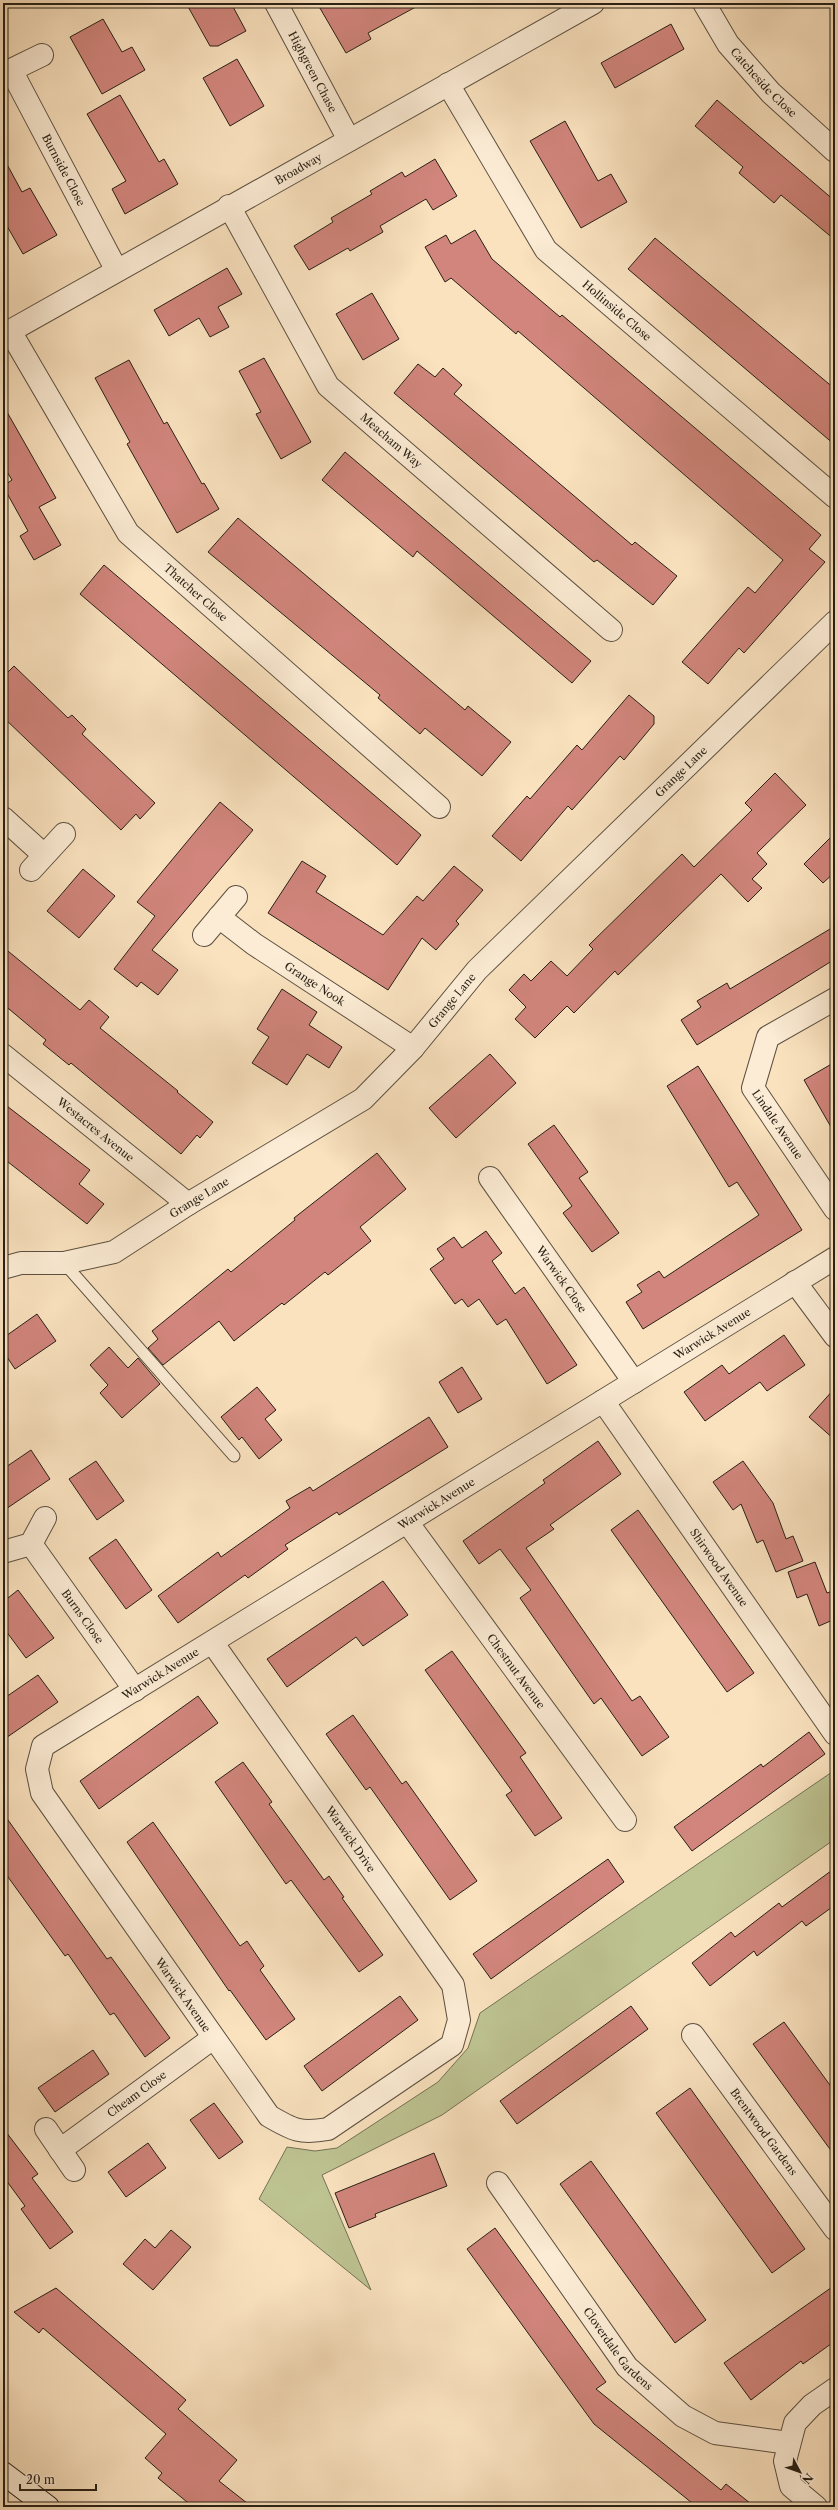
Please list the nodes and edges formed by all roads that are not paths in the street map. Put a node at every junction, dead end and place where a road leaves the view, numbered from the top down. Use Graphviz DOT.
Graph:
graph roads {
  1 [pos="276,3"];
  2 [pos="593,3"];
  3 [pos="704,3"];
  4 [pos="42,55"];
  5 [pos="7,72"];
  6 [pos="448,84"];
  7 [pos="349,140"];
  8 [pos="835,151"];
  9 [pos="229,206"];
  10 [pos="116,269"];
  11 [pos="7,333"];
  12 [pos="835,497"];
  13 [pos="835,622"];
  14 [pos="611,630"];
  15 [pos="438,807"];
  16 [pos="3,818"];
  17 [pos="64,834"];
  18 [pos="236,897"];
  19 [pos="219,917"];
  20 [pos="204,935"];
  21 [pos="835,999"];
  22 [pos="413,1048"];
  23 [pos="3,1055"];
  24 [pos="490,1178"];
  25 [pos="188,1204"];
  26 [pos="835,1209"];
  27 [pos="835,1258"];
  28 [pos="64,1263"];
  29 [pos="3,1268"];
  30 [pos="795,1282"];
  31 [pos="835,1336"];
  32 [pos="634,1382"];
  33 [pos="603,1401"];
  34 [pos="234,1456"];
  35 [pos="45,1518"];
  36 [pos="407,1522"];
  37 [pos="31,1544"];
  38 [pos="3,1552"];
  39 [pos="212,1642"];
  40 [pos="135,1690"];
  41 [pos="835,1734"];
  42 [pos="625,1820"];
  43 [pos="693,2035"];
  44 [pos="213,2038"];
  45 [pos="452,2045"];
  46 [pos="46,2129"];
  47 [pos="60,2150"];
  48 [pos="74,2170"];
  49 [pos="498,2183"];
  50 [pos="835,2229"];
  51 [pos="835,2389"];
  52 [pos="789,2443"];
  53 [pos="3,2473"];
  54 [pos="48,2507"];
  55 [pos="816,2507"];
  1 -- 7 [label="street, Highgreen Chase"];
  2 -- 6 [label="street, Broadway"];
  3 -- 8 [label="street, Catcheside Close"];
  4 -- 5 [label="street"];
  5 -- 10 [label="street, Burnside Close"];
  6 -- 7 [label="street, Broadway"];
  6 -- 12 [label="street, Hollinside Close"];
  7 -- 9 [label="street, Broadway"];
  9 -- 10 [label="street, Broadway"];
  9 -- 14 [label="street, Meacham Way"];
  10 -- 11 [label="street, Broadway"];
  11 -- 15 [label="street, Thatcher Close"];
  13 -- 22 [label="street, Grange Lane"];
  16 -- 17 [label="street"];
  18 -- 19 [label="street"];
  19 -- 20 [label="street"];
  19 -- 22 [label="street, Grange Nook"];
  21 -- 26 [label="street, Lindale Avenue"];
  22 -- 25 [label="street, Grange Lane"];
  23 -- 25 [label="street, Westacres Avenue"];
  24 -- 32 [label="street, Warwick Close"];
  25 -- 28 [label="street, Grange Lane"];
  27 -- 30 [label="street, Warwick Avenue"];
  28 -- 29 [label="street, Grange Lane"];
  28 -- 34 [label="lane"];
  30 -- 31 [label="street"];
  30 -- 32 [label="street, Warwick Avenue"];
  32 -- 33 [label="street, Warwick Avenue"];
  33 -- 36 [label="street, Warwick Avenue"];
  33 -- 41 [label="street, Shirwood Avenue"];
  35 -- 37 [label="street"];
  36 -- 39 [label="street, Warwick Avenue"];
  36 -- 42 [label="street, Chestnut Avenue"];
  37 -- 38 [label="street"];
  37 -- 40 [label="street, Burns Close"];
  39 -- 40 [label="street, Warwick Avenue"];
  39 -- 45 [label="street, Warwick Drive"];
  40 -- 44 [label="street, Warwick Avenue"];
  43 -- 50 [label="street, Brentwood Gardens"];
  44 -- 45 [label="street, Warwick Avenue"];
  44 -- 47 [label="street, Cheam Close"];
  46 -- 47 [label="street"];
  47 -- 48 [label="street"];
  49 -- 52 [label="street, Cloverdale Gardens"];
  51 -- 52 [label="street"];
  52 -- 55 [label="street"];
  53 -- 54 [label="street"];
}
